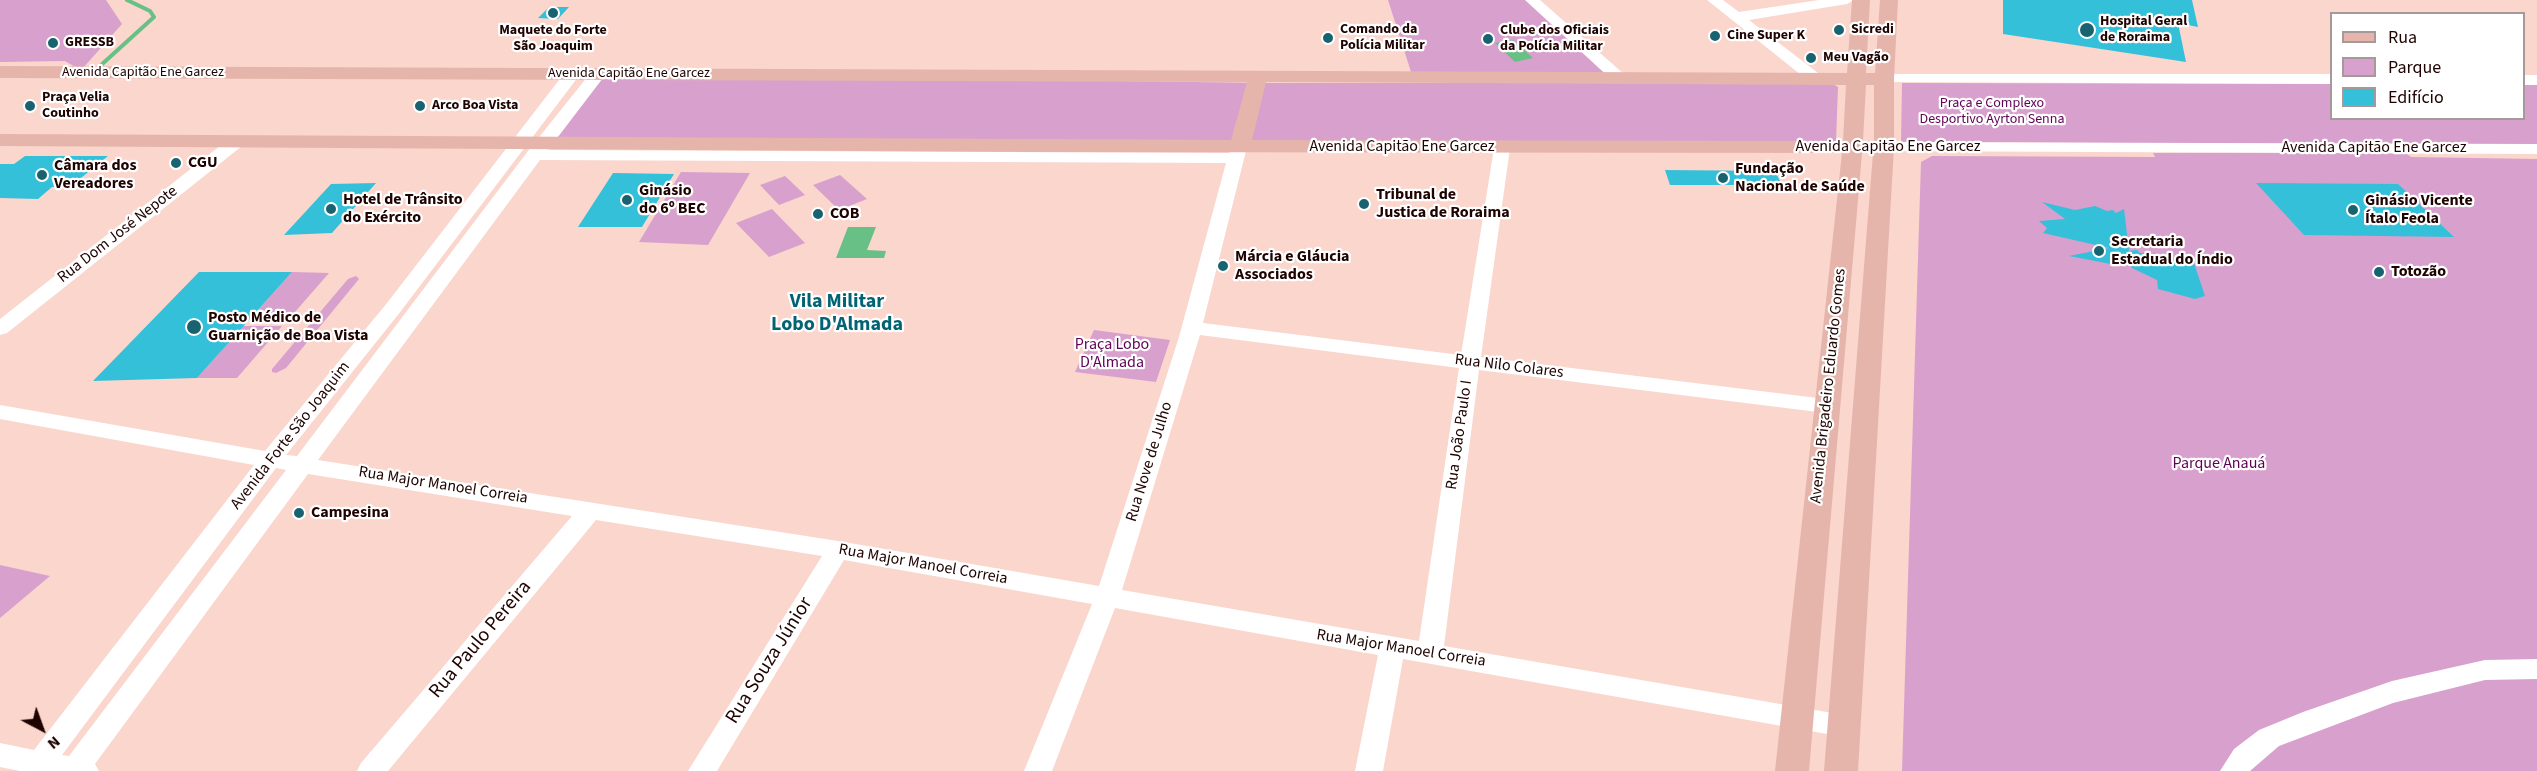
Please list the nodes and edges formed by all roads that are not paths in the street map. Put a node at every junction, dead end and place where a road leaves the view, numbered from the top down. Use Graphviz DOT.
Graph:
graph roads {
  1 [pos="1532,0"];
  2 [pos="1714,0"];
  3 [pos="1847,0"];
  4 [pos="1861,0"];
  5 [pos="1889,0"];
  6 [pos="1737,18"];
  7 [pos="0,72"];
  8 [pos="572,74"];
  9 [pos="598,74"];
  10 [pos="1258,77"];
  11 [pos="1619,78"];
  12 [pos="1816,79"];
  13 [pos="1884,79"];
  14 [pos="2330,79"];
  15 [pos="1856,80"];
  16 [pos="0,140"];
  17 [pos="236,142"];
  18 [pos="533,147"];
  19 [pos="1502,147"];
  20 [pos="1852,147"];
  21 [pos="1884,147"];
  22 [pos="2537,149"];
  23 [pos="1238,152"];
  24 [pos="494,176"];
  25 [pos="518,177"];
  26 [pos="422,306"];
  27 [pos="394,307"];
  28 [pos="1191,327"];
  29 [pos="0,329"];
  30 [pos="1470,362"];
  31 [pos="1826,406"];
  32 [pos="0,412"];
  33 [pos="271,459"];
  34 [pos="304,464"];
  35 [pos="591,510"];
  36 [pos="838,550"];
  37 [pos="1107,598"];
  38 [pos="1392,647"];
  39 [pos="1430,652"];
  40 [pos="2537,669"];
  41 [pos="1797,717"];
  42 [pos="1844,726"];
  43 [pos="0,754"];
  44 [pos="37,767"];
  45 [pos="78,770"];
  46 [pos="371,771"];
  47 [pos="702,771"];
  48 [pos="1038,771"];
  49 [pos="1369,771"];
  50 [pos="1791,771"];
  51 [pos="1840,771"];
  52 [pos="2234,771"];
  1 -- 11 [label="street"];
  2 -- 6 [label="street"];
  3 -- 6 [label="street"];
  4 -- 15 [label="main road, Avenida Brigadeiro Eduardo Gomes"];
  5 -- 13 [label="main road"];
  6 -- 12 [label="street"];
  7 -- 8 [label="main road, Avenida Capitão Ene Garcez"];
  8 -- 9 [label="main road, Avenida Capitão Ene Garcez"];
  8 -- 18 [label="street, Avenida Forte São Joaquim"];
  9 -- 10 [label="main road, Avenida Capitão Ene Garcez"];
  9 -- 18 [label="street, Avenida Forte São Joaquim"];
  10 -- 11 [label="main road, Avenida Capitão Ene Garcez"];
  10 -- 23 [label="main road"];
  11 -- 12 [label="main road, Avenida Capitão Ene Garcez"];
  12 -- 15 [label="main road, Avenida Capitão Ene Garcez"];
  13 -- 14 [label="street, Avenida Capitão Ene Garcez"];
  13 -- 15 [label="main road, Avenida Capitão Ene Garcez"];
  13 -- 21 [label="main road"];
  15 -- 20 [label="main road, Avenida Brigadeiro Eduardo Gomes"];
  16 -- 17 [label="main road, Avenida Capitão Ene Garcez"];
  17 -- 18 [label="main road, Avenida Capitão Ene Garcez"];
  17 -- 29 [label="street, Rua Dom José Nepote"];
  18 -- 23 [label="main road, Avenida Capitão Ene Garcez"];
  18 -- 24 [label="street, Avenida Forte São Joaquim"];
  18 -- 25 [label="street, Avenida Forte São Joaquim"];
  19 -- 20 [label="main road, Avenida Capitão Ene Garcez"];
  19 -- 23 [label="main road, Avenida Capitão Ene Garcez"];
  19 -- 30 [label="street, Rua João Paulo I"];
  20 -- 21 [label="main road, Avenida Capitão Ene Garcez"];
  20 -- 31 [label="main road, Avenida Brigadeiro Eduardo Gomes"];
  21 -- 22 [label="street, Avenida Capitão Ene Garcez"];
  21 -- 42 [label="main road"];
  23 -- 28 [label="street, Rua Nove de Julho"];
  24 -- 25 [label="street"];
  24 -- 27 [label="street, Avenida Forte São Joaquim"];
  25 -- 26 [label="street, Avenida Forte São Joaquim"];
  26 -- 27 [label="street"];
  26 -- 34 [label="street, Avenida Forte São Joaquim"];
  27 -- 33 [label="street, Avenida Forte São Joaquim"];
  28 -- 30 [label="street, Rua Nilo Colares"];
  28 -- 37 [label="street, Rua Nove de Julho"];
  30 -- 31 [label="street, Rua Nilo Colares"];
  30 -- 39 [label="street, Rua João Paulo I"];
  31 -- 41 [label="main road, Avenida Brigadeiro Eduardo Gomes"];
  32 -- 33 [label="street, Rua Major Manoel Correia"];
  33 -- 34 [label="street, Rua Major Manoel Correia"];
  33 -- 44 [label="street, Avenida Forte São Joaquim"];
  34 -- 35 [label="street, Rua Major Manoel Correia"];
  34 -- 45 [label="street, Avenida Forte São Joaquim"];
  35 -- 36 [label="street, Rua Major Manoel Correia"];
  35 -- 46 [label="street, Rua Paulo Pereira"];
  36 -- 37 [label="street, Rua Major Manoel Correia"];
  36 -- 47 [label="street, Rua Souza Júnior"];
  37 -- 38 [label="street, Rua Major Manoel Correia"];
  37 -- 48 [label="street, Rua Nove de Julho"];
  38 -- 39 [label="street, Rua Major Manoel Correia"];
  38 -- 49 [label="street"];
  39 -- 41 [label="street, Rua Major Manoel Correia"];
  40 -- 52 [label="street"];
  41 -- 42 [label="street, Rua Major Manoel Correia"];
  41 -- 50 [label="main road, Avenida Brigadeiro Eduardo Gomes"];
  42 -- 51 [label="main road"];
  43 -- 44 [label="street"];
  44 -- 45 [label="street"];
}
